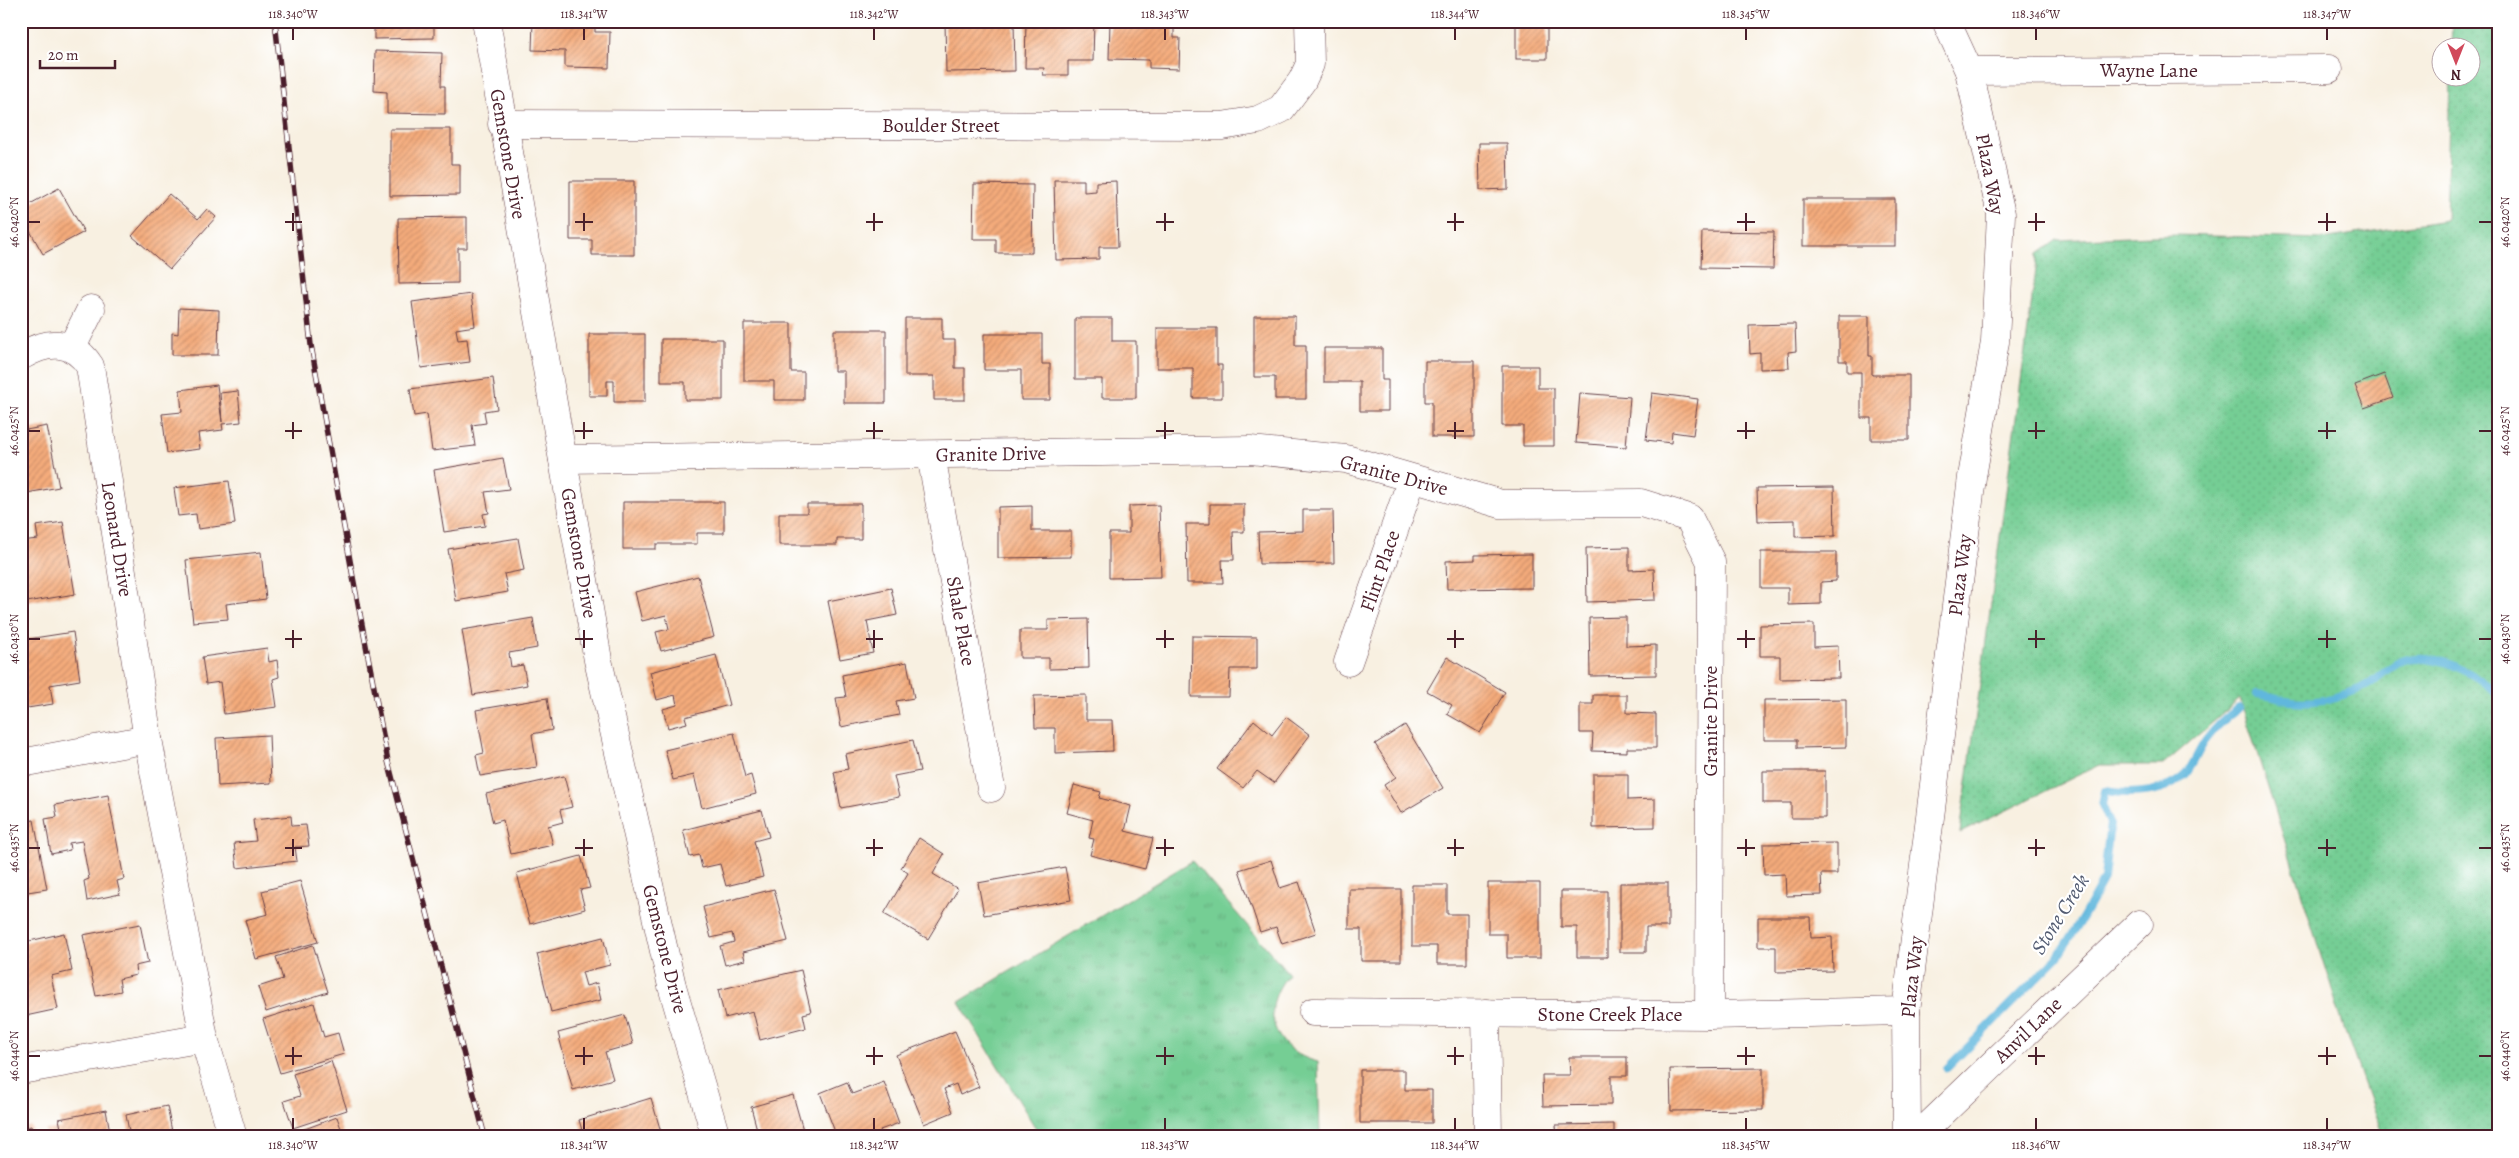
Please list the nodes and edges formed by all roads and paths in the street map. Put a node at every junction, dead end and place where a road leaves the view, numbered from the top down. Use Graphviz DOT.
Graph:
graph roads {
  1 [pos="486,21"];
  2 [pos="1309,21"];
  3 [pos="1946,21"];
  4 [pos="2329,69"];
  5 [pos="1969,70"];
  6 [pos="502,124"];
  7 [pos="91,309"];
  8 [pos="72,347"];
  9 [pos="21,356"];
  10 [pos="931,455"];
  11 [pos="563,459"];
  12 [pos="1412,479"];
  13 [pos="1348,662"];
  14 [pos="148,739"];
  15 [pos="21,764"];
  16 [pos="991,788"];
  17 [pos="2139,924"];
  18 [pos="1906,1011"];
  19 [pos="1313,1012"];
  20 [pos="1486,1013"];
  21 [pos="1709,1014"];
  22 [pos="204,1038"];
  23 [pos="21,1070"];
  24 [pos="233,1137"];
  25 [pos="716,1137"];
  26 [pos="1488,1137"];
  27 [pos="1907,1137"];
  28 [pos="1917,1137"];
  1 -- 6 [label="street, Gemstone Drive"];
  2 -- 6 [label="street, Boulder Street"];
  3 -- 5 [label="street, Plaza Way"];
  4 -- 5 [label="street, Wayne Lane"];
  5 -- 18 [label="street, Plaza Way"];
  6 -- 11 [label="street, Gemstone Drive"];
  7 -- 8 [label="street"];
  8 -- 9 [label="street"];
  8 -- 14 [label="street, Leonard Drive"];
  10 -- 11 [label="street, Granite Drive"];
  10 -- 12 [label="street, Granite Drive"];
  10 -- 16 [label="street, Shale Place"];
  11 -- 25 [label="street, Gemstone Drive"];
  12 -- 13 [label="street, Flint Place"];
  12 -- 21 [label="street, Granite Drive"];
  14 -- 15 [label="street"];
  14 -- 22 [label="street, Leonard Drive"];
  17 -- 28 [label="street, Anvil Lane"];
  18 -- 21 [label="street, Stone Creek Place"];
  18 -- 27 [label="street, Plaza Way"];
  19 -- 20 [label="street, Stone Creek Place"];
  20 -- 21 [label="street, Stone Creek Place"];
  20 -- 26 [label="street"];
  22 -- 23 [label="street"];
  22 -- 24 [label="street, Leonard Drive"];
}
